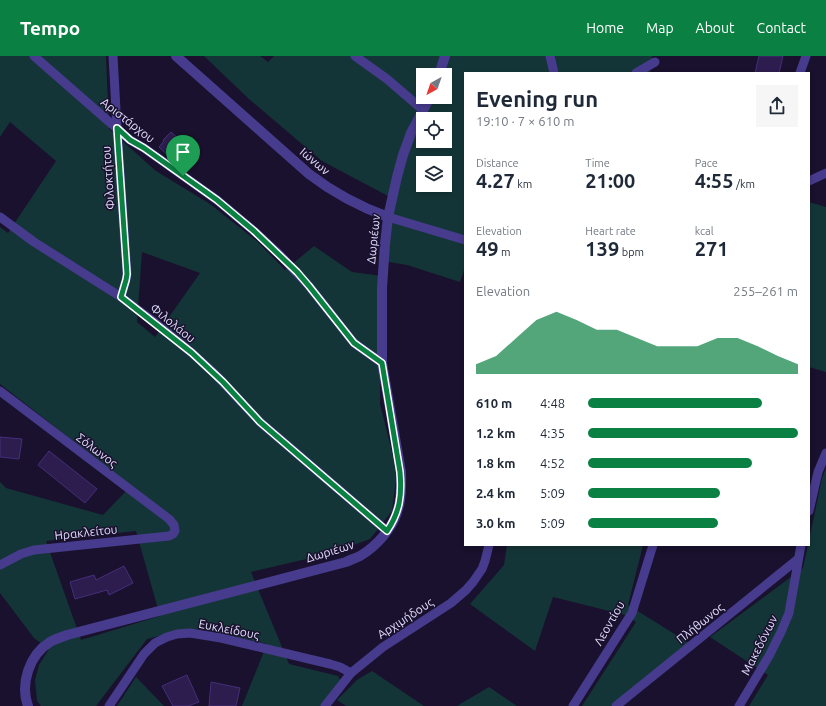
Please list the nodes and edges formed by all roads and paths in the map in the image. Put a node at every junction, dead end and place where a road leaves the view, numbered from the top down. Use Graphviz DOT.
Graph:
graph roads {
  1 [pos="34,56"];
  2 [pos="113,56"];
  3 [pos="176,56"];
  4 [pos="355,56"];
  5 [pos="445,56"];
  6 [pos="550,56"];
  7 [pos="806,56"];
  8 [pos="656,59"];
  9 [pos="441,68"];
  10 [pos="554,72"];
  11 [pos="637,72"];
  12 [pos="653,72"];
  13 [pos="800,72"];
  14 [pos="426,104"];
  15 [pos="423,110"];
  16 [pos="117,128"];
  17 [pos="826,173"];
  18 [pos="810,181"];
  19 [pos="0,217"];
  20 [pos="388,217"];
  21 [pos="464,240"];
  22 [pos="121,297"];
  23 [pos="382,363"];
  24 [pos="1,393"];
  25 [pos="826,453"];
  26 [pos="810,507"];
  27 [pos="175,531"];
  28 [pos="387,531"];
  29 [pos="489,546"];
  30 [pos="653,546"];
  31 [pos="801,546"];
  32 [pos="798,559"];
  33 [pos="0,565"];
  34 [pos="351,673"];
  35 [pos="28,706"];
  36 [pos="108,706"];
  37 [pos="325,706"];
  38 [pos="573,706"];
  39 [pos="616,706"];
  40 [pos="739,706"];
  1 -- 16 [label="street, Αριστάρχου"];
  2 -- 16 [label="street, Φιλοκτήτου"];
  3 -- 20 [label="street, Ιώνων"];
  4 -- 15 [label="street"];
  5 -- 9 [label="street"];
  6 -- 10 [label="street"];
  7 -- 13 [label="street"];
  8 -- 11 [label="street"];
  8 -- 12 [label="street"];
  14 -- 15 [label="street, Δωριέων"];
  15 -- 20 [label="street, Δωριέων"];
  16 -- 22 [label="street, Φιλοκτήτου"];
  16 -- 23 [label="street, Αριστάρχου"];
  17 -- 18 [label="street"];
  19 -- 22 [label="street, Φιλολάου"];
  20 -- 21 [label="street, Ιώνων"];
  20 -- 23 [label="street, Δωριέων"];
  22 -- 28 [label="street, Φιλολάου"];
  23 -- 28 [label="street, Δωριέων"];
  24 -- 27 [label="street, Σόλωνος"];
  25 -- 26 [label="street"];
  27 -- 33 [label="street, Ηρακλείτου"];
  28 -- 35 [label="street, Δωριέων"];
  29 -- 34 [label="street, Αρχιμήδους"];
  30 -- 38 [label="street, Λεοντίου"];
  31 -- 32 [label="street, Μακεδόνων"];
  32 -- 39 [label="street, Πλήθωνος"];
  32 -- 40 [label="street, Μακεδόνων"];
  34 -- 36 [label="street, Ευκλείδους"];
  34 -- 37 [label="street, Αρχιμήδους"];
}
